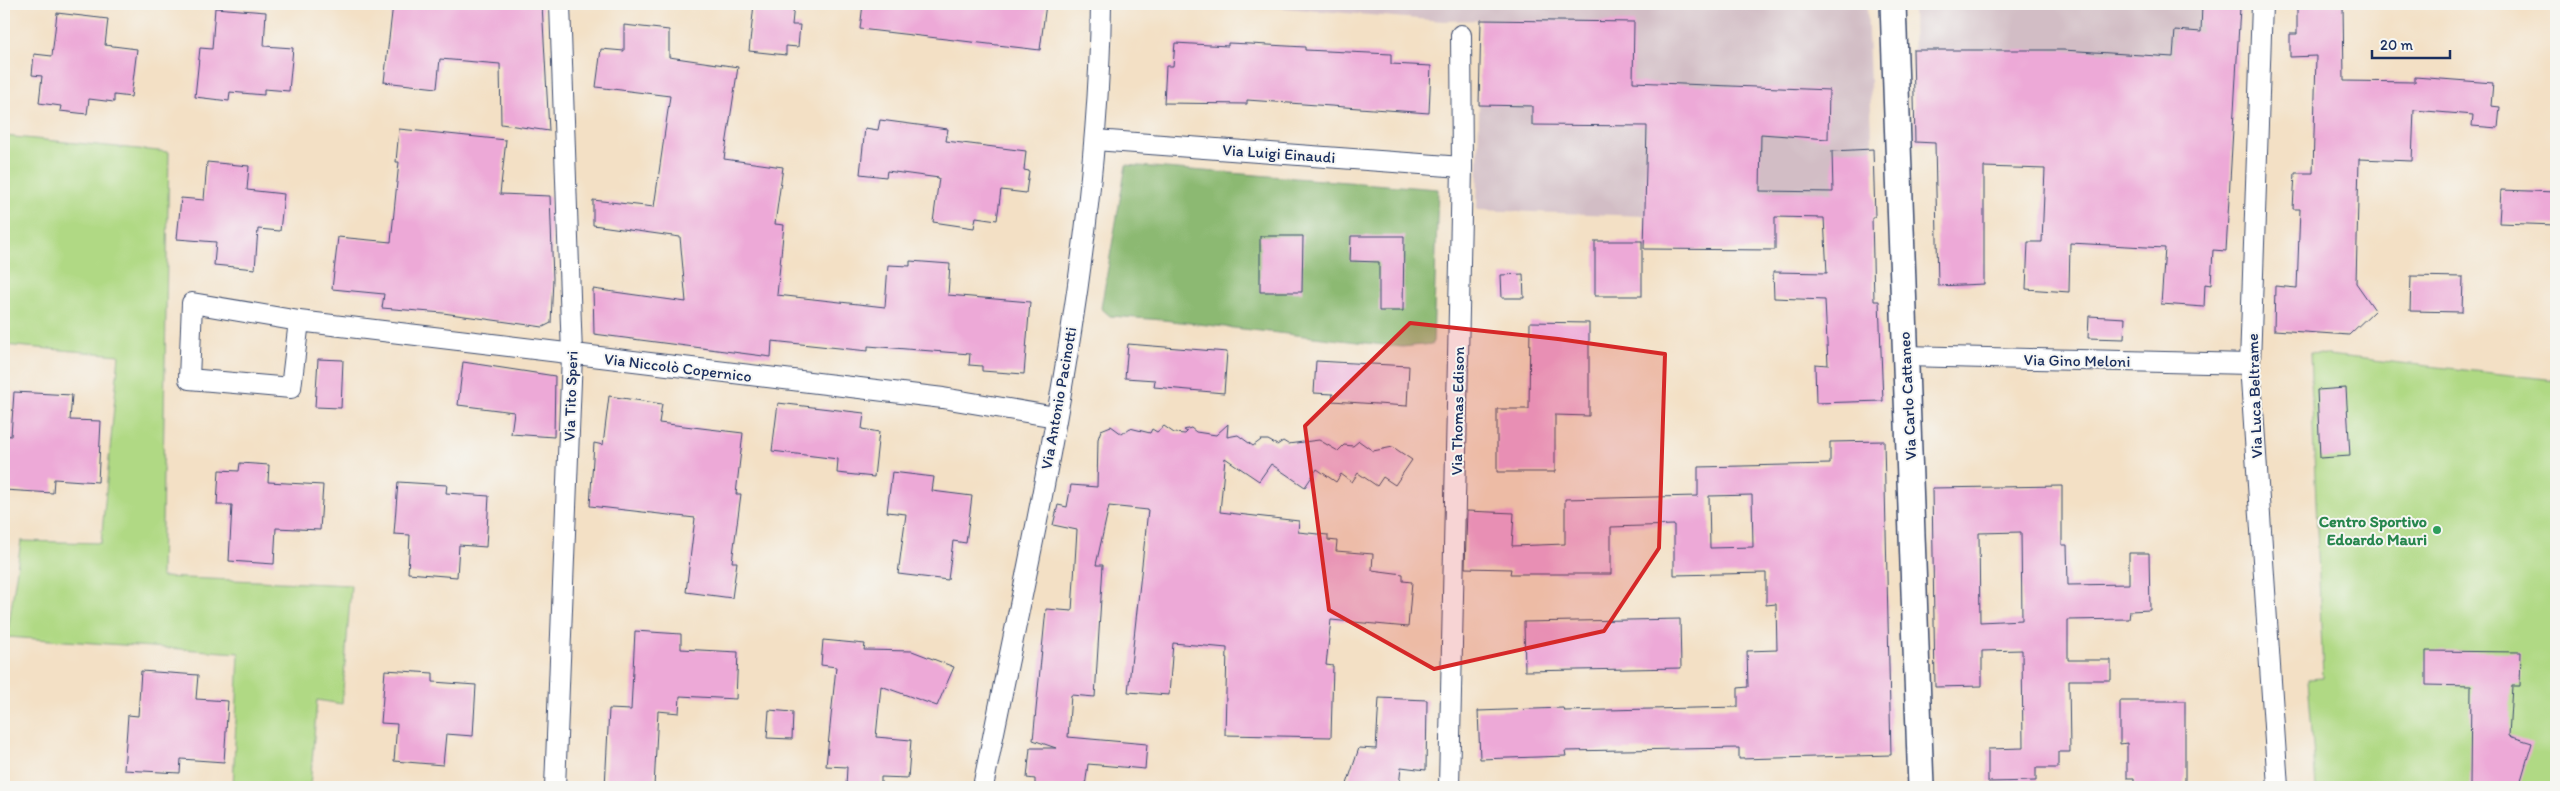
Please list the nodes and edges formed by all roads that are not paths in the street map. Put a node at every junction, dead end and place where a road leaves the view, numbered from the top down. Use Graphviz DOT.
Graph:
graph roads {
  1 [pos="560,4"];
  2 [pos="1101,4"];
  3 [pos="1893,4"];
  4 [pos="2262,4"];
  5 [pos="1461,35"];
  6 [pos="1095,140"];
  7 [pos="1462,167"];
  8 [pos="299,321"];
  9 [pos="572,355"];
  10 [pos="1904,356"];
  11 [pos="2250,364"];
  12 [pos="1056,417"];
  13 [pos="555,787"];
  14 [pos="983,787"];
  15 [pos="1449,787"];
  16 [pos="1921,787"];
  17 [pos="2278,787"];
  1 -- 9 [label="street, Via Tito Speri"];
  2 -- 6 [label="street, Via Antonio Pacinotti"];
  3 -- 10 [label="street, Via Carlo Cattaneo"];
  4 -- 11 [label="street, Via Luca Beltrame"];
  5 -- 7 [label="street, Via Thomas Edison"];
  6 -- 7 [label="street, Via Luigi Einaudi"];
  6 -- 12 [label="street, Via Antonio Pacinotti"];
  7 -- 15 [label="street, Via Thomas Edison"];
  8 -- 8 [label="street, Via Niccolò Copernico"];
  8 -- 9 [label="street, Via Niccolò Copernico"];
  9 -- 12 [label="street, Via Niccolò Copernico"];
  9 -- 13 [label="street, Via Tito Speri"];
  10 -- 11 [label="street, Via Gino Meloni"];
  10 -- 16 [label="street, Via Carlo Cattaneo"];
  11 -- 17 [label="street, Via Luca Beltrame"];
  12 -- 14 [label="street, Via Antonio Pacinotti"];
}
